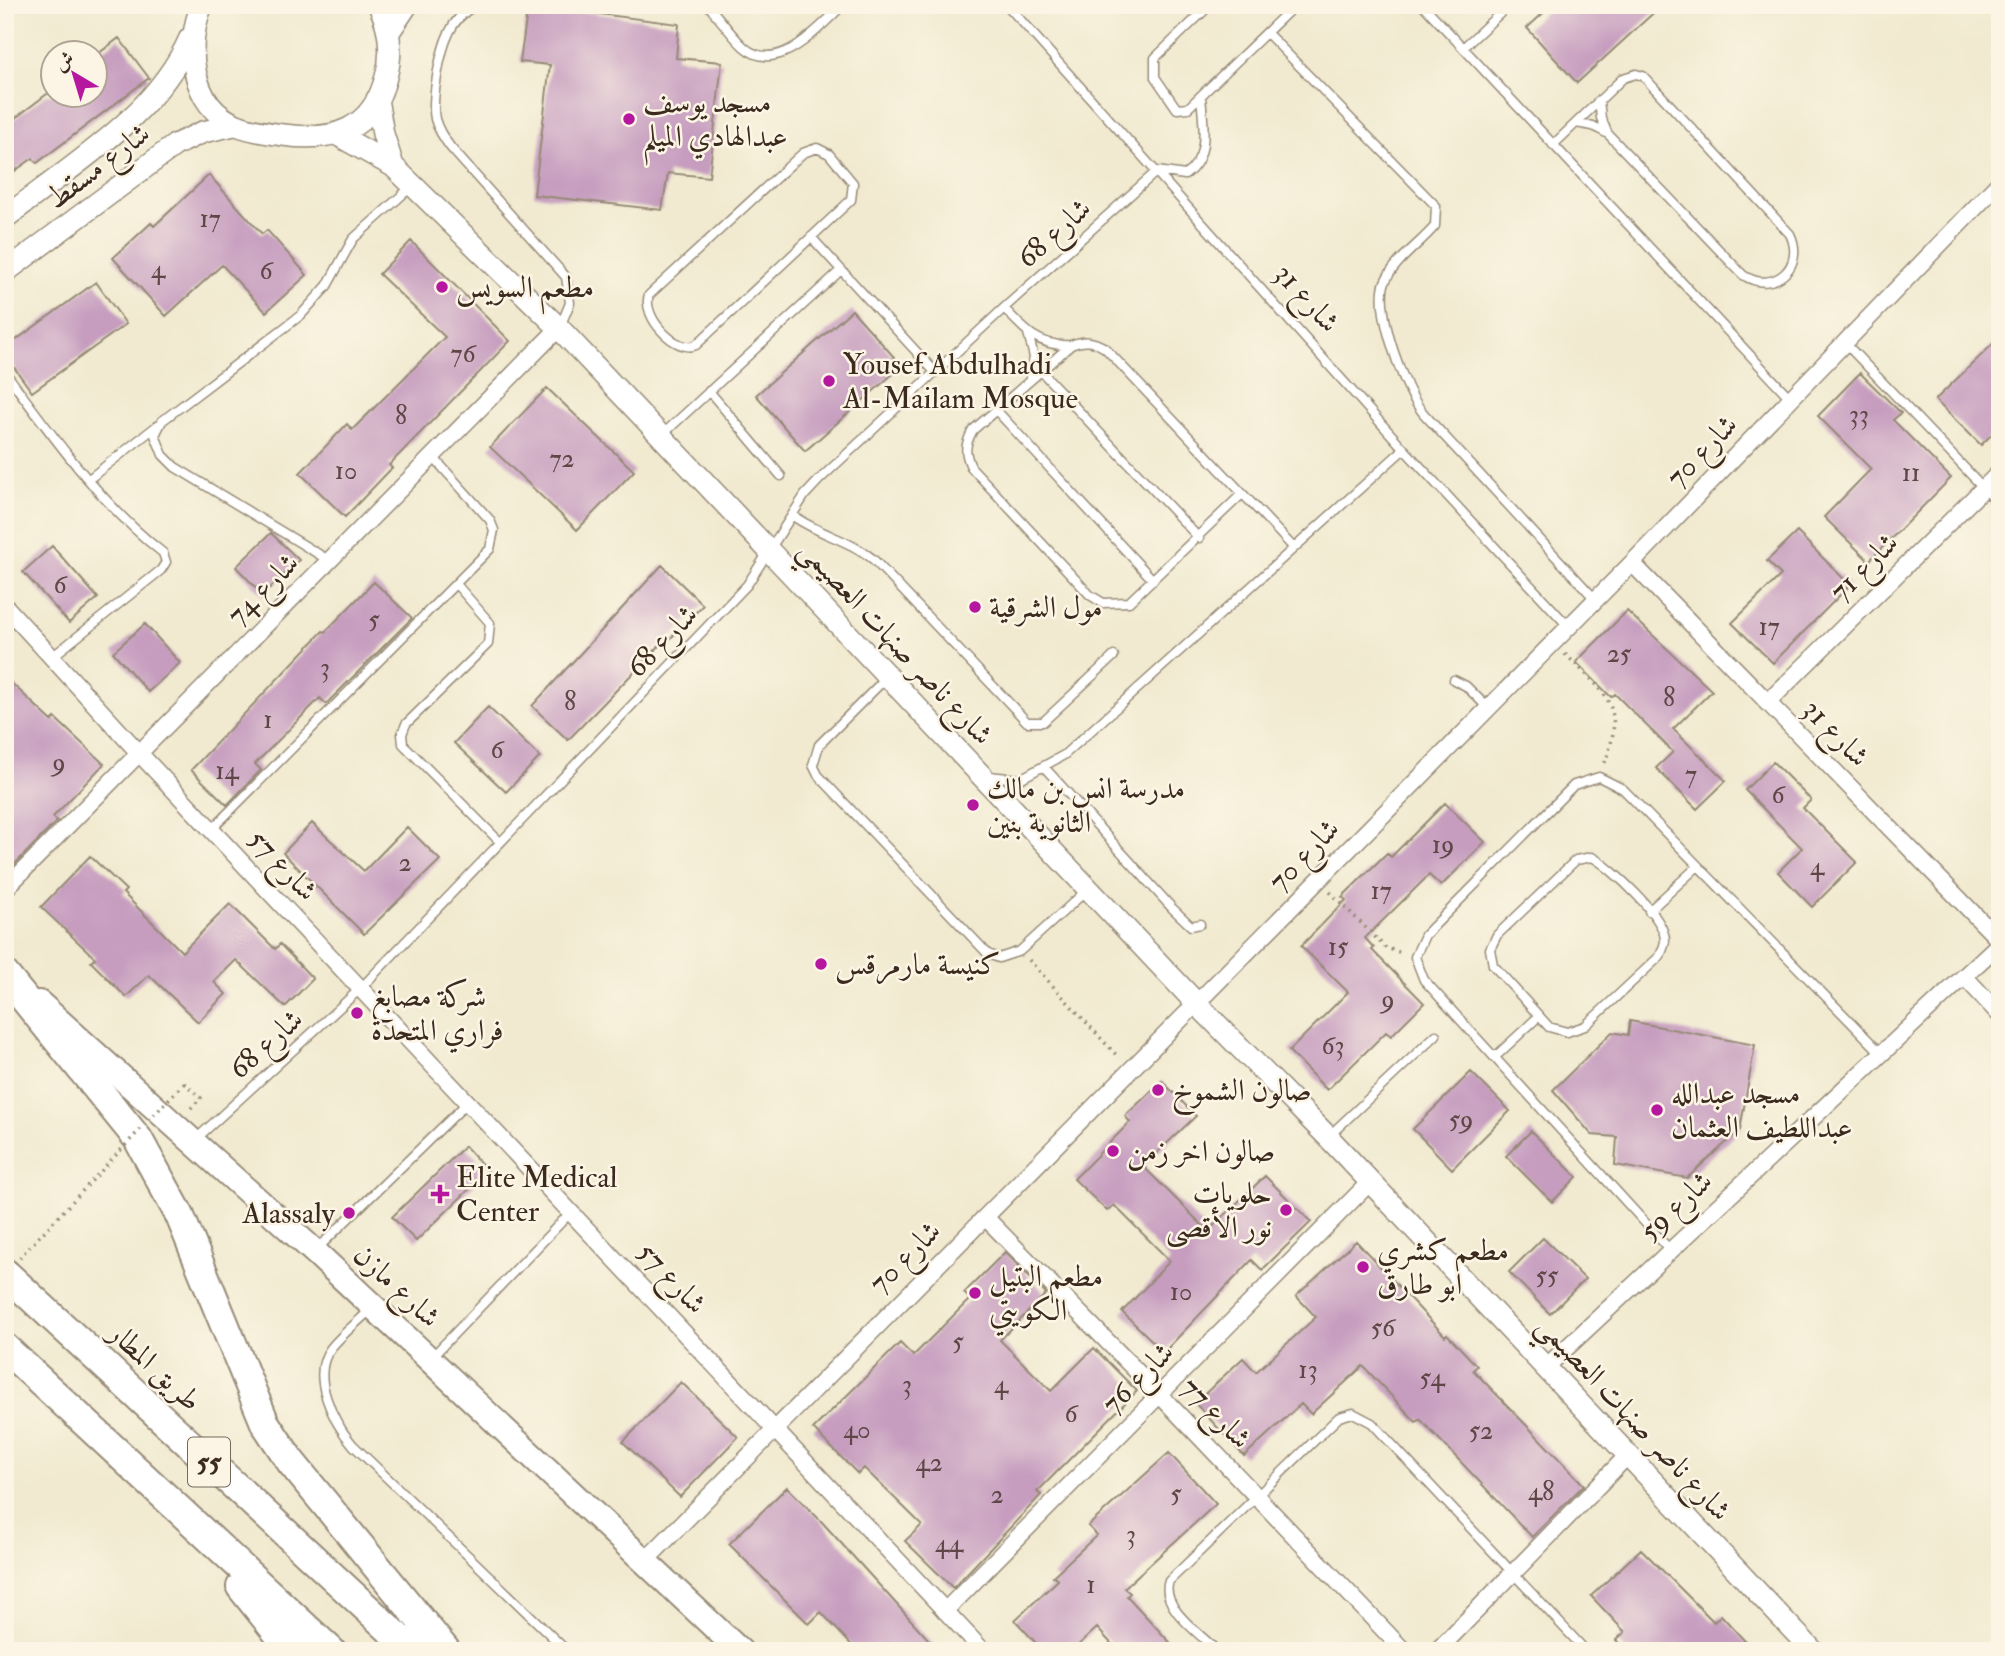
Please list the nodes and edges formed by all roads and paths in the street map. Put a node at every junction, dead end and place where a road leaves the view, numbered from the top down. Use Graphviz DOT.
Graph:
graph roads {
  1 [pos="379,5"];
  2 [pos="407,5"];
  3 [pos="475,5"];
  4 [pos="708,5"];
  5 [pos="844,5"];
  6 [pos="1007,5"];
  7 [pos="1210,5"];
  8 [pos="1295,5"];
  9 [pos="1423,5"];
  10 [pos="1509,5"];
  11 [pos="196,16"];
  12 [pos="389,32"];
  13 [pos="1267,33"];
  14 [pos="1463,48"];
  15 [pos="1201,96"];
  16 [pos="377,99"];
  17 [pos="1599,100"];
  18 [pos="1576,123"];
  19 [pos="234,125"];
  20 [pos="1608,134"];
  21 [pos="336,135"];
  22 [pos="1553,145"];
  23 [pos="393,166"];
  24 [pos="1157,171"];
  25 [pos="2000,182"];
  26 [pos="413,185"];
  27 [pos="5,218"];
  28 [pos="811,237"];
  29 [pos="841,270"];
  30 [pos="5,272"];
  31 [pos="1004,308"];
  32 [pos="559,328"];
  33 [pos="1028,333"];
  34 [pos="1845,344"];
  35 [pos="1071,345"];
  36 [pos="1040,370"];
  37 [pos="5,372"];
  38 [pos="935,372"];
  39 [pos="1029,381"];
  40 [pos="709,391"];
  41 [pos="1791,399"];
  42 [pos="996,410"];
  43 [pos="162,421"];
  44 [pos="661,436"];
  45 [pos="1404,449"];
  46 [pos="433,457"];
  47 [pos="2000,472"];
  48 [pos="781,476"];
  49 [pos="89,479"];
  50 [pos="1983,488"];
  51 [pos="1242,494"];
  52 [pos="2000,505"];
  53 [pos="792,516"];
  54 [pos="1199,538"];
  55 [pos="1292,546"];
  56 [pos="770,551"];
  57 [pos="330,561"];
  58 [pos="1632,563"];
  59 [pos="1153,580"];
  60 [pos="456,584"];
  61 [pos="1595,599"];
  62 [pos="5,606"];
  63 [pos="1568,626"];
  64 [pos="1552,642"];
  65 [pos="1114,656"];
  66 [pos="52,658"];
  67 [pos="888,677"];
  68 [pos="1454,680"];
  69 [pos="1767,703"];
  70 [pos="1488,708"];
  71 [pos="140,754"];
  72 [pos="1045,768"];
  73 [pos="976,770"];
  74 [pos="1599,777"];
  75 [pos="211,830"];
  76 [pos="500,842"];
  77 [pos="1698,866"];
  78 [pos="1318,880"];
  79 [pos="5,889"];
  80 [pos="1088,890"];
  81 [pos="1649,911"];
  82 [pos="1200,924"];
  83 [pos="2000,942"];
  84 [pos="1020,951"];
  85 [pos="1415,957"];
  86 [pos="5,974"];
  87 [pos="1964,976"];
  88 [pos="360,988"];
  89 [pos="1197,1004"];
  90 [pos="2000,1015"];
  91 [pos="1539,1016"];
  92 [pos="1436,1035"];
  93 [pos="1881,1053"];
  94 [pos="1495,1058"];
  95 [pos="1130,1071"];
  96 [pos="201,1098"];
  97 [pos="468,1102"];
  98 [pos="1328,1137"];
  99 [pos="194,1141"];
  100 [pos="1370,1182"];
  101 [pos="571,1212"];
  102 [pos="985,1217"];
  103 [pos="1671,1250"];
  104 [pos="315,1252"];
  105 [pos="5,1273"];
  106 [pos="373,1307"];
  107 [pos="5,1348"];
  108 [pos="429,1360"];
  109 [pos="1545,1368"];
  110 [pos="1160,1395"];
  111 [pos="774,1429"];
  112 [pos="1628,1455"];
  113 [pos="1256,1496"];
  114 [pos="184,1517"];
  115 [pos="644,1562"];
  116 [pos="1513,1574"];
  117 [pos="944,1611"];
  118 [pos="292,1651"];
  119 [pos="331,1651"];
  120 [pos="413,1651"];
  121 [pos="446,1651"];
  122 [pos="567,1651"];
  123 [pos="740,1651"];
  124 [pos="983,1651"];
  125 [pos="1217,1651"];
  126 [pos="1404,1651"];
  127 [pos="1437,1651"];
  128 [pos="1586,1651"];
  129 [pos="1813,1651"];
  1 -- 12 [label="street"];
  2 -- 12 [label="street"];
  3 -- 32 [label="lane"];
  4 -- 5 [label="lane"];
  6 -- 24 [label="lane, شارع 31"];
  7 -- 15 [label="lane"];
  8 -- 13 [label="lane"];
  9 -- 14 [label="lane"];
  10 -- 14 [label="lane"];
  11 -- 19 [label="street"];
  11 -- 27 [label="street, شارع مسقط"];
  12 -- 16 [label="street"];
  13 -- 15 [label="lane"];
  13 -- 61 [label="lane"];
  14 -- 22 [label="lane"];
  15 -- 24 [label="lane"];
  16 -- 21 [label="street"];
  16 -- 23 [label="street, شارع ناصر صنهات العصيمي"];
  17 -- 18 [label="lane"];
  17 -- 20 [label="lane"];
  17 -- 20 [label="lane"];
  18 -- 20 [label="lane"];
  18 -- 22 [label="lane"];
  19 -- 21 [label="street"];
  19 -- 30 [label="street, شارع مسقط"];
  21 -- 23 [label="street, شارع ناصر صنهات العصيمي"];
  22 -- 41 [label="lane"];
  23 -- 26 [label="street, شارع ناصر صنهات العصيمي"];
  24 -- 31 [label="lane, شارع 68"];
  24 -- 45 [label="lane, شارع 31"];
  25 -- 34 [label="street, شارع 70"];
  26 -- 32 [label="street, شارع ناصر صنهات العصيمي"];
  26 -- 43 [label="lane"];
  28 -- 28 [label="lane"];
  28 -- 29 [label="lane"];
  29 -- 38 [label="lane"];
  29 -- 40 [label="lane"];
  31 -- 33 [label="lane"];
  31 -- 38 [label="lane, شارع 68"];
  32 -- 44 [label="street, شارع ناصر صنهات العصيمي"];
  32 -- 46 [label="street, شارع 74"];
  33 -- 35 [label="lane"];
  33 -- 39 [label="lane"];
  34 -- 41 [label="street, شارع 70"];
  34 -- 50 [label="lane"];
  35 -- 36 [label="lane"];
  35 -- 51 [label="lane"];
  36 -- 39 [label="lane"];
  36 -- 54 [label="lane"];
  37 -- 49 [label="lane"];
  38 -- 53 [label="lane, شارع 68"];
  39 -- 42 [label="lane"];
  40 -- 44 [label="lane"];
  40 -- 48 [label="lane"];
  41 -- 58 [label="street, شارع 70"];
  42 -- 59 [label="lane"];
  42 -- 59 [label="lane"];
  43 -- 49 [label="lane"];
  43 -- 57 [label="lane"];
  44 -- 56 [label="street, شارع ناصر صنهات العصيمي"];
  45 -- 55 [label="lane"];
  45 -- 63 [label="lane, شارع 31"];
  46 -- 57 [label="street, شارع 74"];
  46 -- 60 [label="lane"];
  47 -- 50 [label="street, شارع 71"];
  49 -- 66 [label="lane"];
  50 -- 52 [label="lane"];
  50 -- 69 [label="street, شارع 71"];
  51 -- 54 [label="lane"];
  51 -- 55 [label="lane"];
  53 -- 56 [label="lane, شارع 68"];
  53 -- 65 [label="lane"];
  54 -- 59 [label="lane"];
  55 -- 72 [label="lane"];
  56 -- 67 [label="street, شارع ناصر صنهات العصيمي"];
  56 -- 76 [label="lane, شارع 68"];
  57 -- 71 [label="street, شارع 74"];
  58 -- 61 [label="street, شارع 70"];
  58 -- 69 [label="street, شارع 31"];
  60 -- 75 [label="lane"];
  60 -- 76 [label="lane"];
  61 -- 63 [label="street, شارع 70"];
  62 -- 66 [label="street, شارع 57"];
  63 -- 64 [label="street, شارع 70"];
  64 -- 70 [label="street, شارع 70"];
  64 -- 74 [label="path"];
  66 -- 71 [label="street, شارع 57"];
  67 -- 73 [label="street, شارع ناصر صنهات العصيمي"];
  67 -- 84 [label="lane"];
  68 -- 70 [label="lane"];
  69 -- 83 [label="street, شارع 31"];
  70 -- 78 [label="street, شارع 70"];
  71 -- 75 [label="street, شارع 57"];
  71 -- 79 [label="street, شارع 74"];
  72 -- 73 [label="lane"];
  72 -- 82 [label="lane"];
  73 -- 80 [label="street, شارع ناصر صنهات العصيمي"];
  74 -- 77 [label="lane"];
  74 -- 85 [label="lane"];
  75 -- 88 [label="street, شارع 57"];
  76 -- 88 [label="lane, شارع 68"];
  77 -- 81 [label="lane"];
  77 -- 93 [label="lane"];
  78 -- 85 [label="path"];
  78 -- 89 [label="street, شارع 70"];
  80 -- 84 [label="lane"];
  80 -- 89 [label="street, شارع ناصر صنهات العصيمي"];
  81 -- 91 [label="lane"];
  81 -- 91 [label="lane"];
  83 -- 87 [label="street, شارع 59"];
  84 -- 95 [label="path"];
  85 -- 94 [label="lane"];
  86 -- 99 [label="main road, شارع مازن"];
  86 -- 121 [label="highway"];
  87 -- 90 [label="street"];
  87 -- 93 [label="street, شارع 59"];
  88 -- 97 [label="street, شارع 57"];
  88 -- 99 [label="lane, شارع 68"];
  89 -- 95 [label="street, شارع 70"];
  89 -- 98 [label="street, شارع ناصر صنهات العصيمي"];
  91 -- 94 [label="lane"];
  92 -- 98 [label="lane"];
  93 -- 103 [label="street, شارع 59"];
  94 -- 103 [label="lane"];
  95 -- 102 [label="street, شارع 70"];
  96 -- 105 [label="path, bridge"];
  97 -- 101 [label="street, شارع 57"];
  97 -- 104 [label="lane"];
  98 -- 100 [label="street, شارع ناصر صنهات العصيمي"];
  99 -- 104 [label="main road, شارع مازن"];
  100 -- 109 [label="street, شارع ناصر صنهات العصيمي"];
  100 -- 110 [label="street, شارع 76"];
  101 -- 108 [label="lane"];
  101 -- 111 [label="street, شارع 57"];
  102 -- 110 [label="street, شارع 77"];
  102 -- 111 [label="street, شارع 70"];
  103 -- 109 [label="street, شارع 59"];
  104 -- 106 [label="main road, شارع مازن"];
  105 -- 120 [label="highway, طريق المطار / 55"];
  106 -- 108 [label="main road, شارع مازن"];
  106 -- 122 [label="lane"];
  107 -- 114 [label="highway, 55"];
  108 -- 115 [label="main road, شارع مازن"];
  109 -- 112 [label="street, شارع ناصر صنهات العصيمي"];
  110 -- 113 [label="street, شارع 77"];
  110 -- 117 [label="street, شارع 76"];
  111 -- 115 [label="street, شارع 70"];
  111 -- 117 [label="street, شارع 57"];
  112 -- 116 [label="street"];
  112 -- 129 [label="street, شارع ناصر صنهات العصيمي"];
  113 -- 116 [label="lane"];
  113 -- 125 [label="lane"];
  113 -- 126 [label="street, شارع 77"];
  114 -- 118 [label="highway"];
  114 -- 119 [label="highway, 55"];
  115 -- 123 [label="main road, شارع مازن"];
  116 -- 127 [label="street"];
  116 -- 128 [label="lane"];
  117 -- 124 [label="street, شارع 57"];
}
